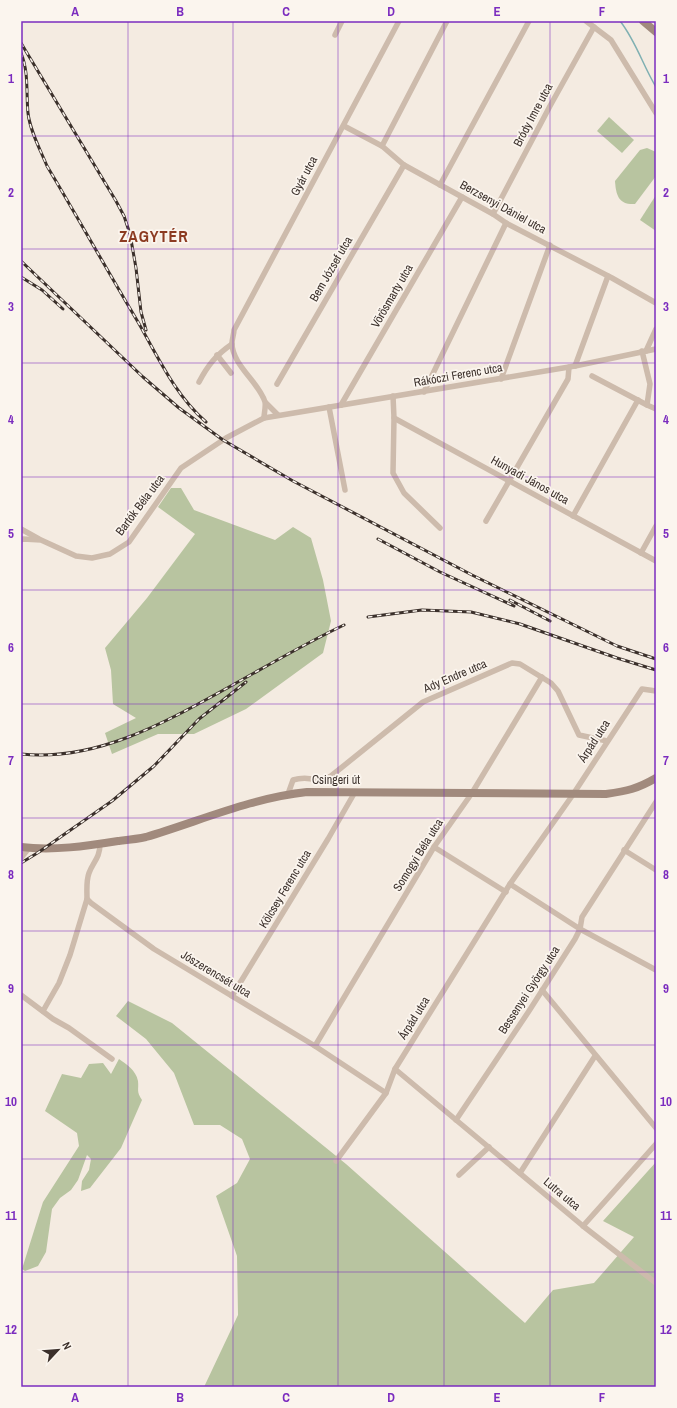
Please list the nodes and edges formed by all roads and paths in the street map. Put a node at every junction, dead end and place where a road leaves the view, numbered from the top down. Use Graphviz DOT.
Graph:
graph roads {
  1 [pos="342,21"];
  2 [pos="399,21"];
  3 [pos="447,21"];
  4 [pos="529,21"];
  5 [pos="586,21"];
  6 [pos="643,21"];
  7 [pos="594,27"];
  8 [pos="656,32"];
  9 [pos="335,35"];
  10 [pos="656,113"];
  11 [pos="344,126"];
  12 [pos="382,146"];
  13 [pos="404,165"];
  14 [pos="440,185"];
  15 [pos="462,197"];
  16 [pos="493,214"];
  17 [pos="506,223"];
  18 [pos="550,245"];
  19 [pos="608,276"];
  20 [pos="656,303"];
  21 [pos="656,328"];
  22 [pos="232,344"];
  23 [pos="656,349"];
  24 [pos="644,351"];
  25 [pos="217,355"];
  26 [pos="572,366"];
  27 [pos="231,373"];
  28 [pos="592,376"];
  29 [pos="501,379"];
  30 [pos="199,382"];
  31 [pos="277,384"];
  32 [pos="424,392"];
  33 [pos="393,396"];
  34 [pos="638,400"];
  35 [pos="266,404"];
  36 [pos="647,405"];
  37 [pos="341,406"];
  38 [pos="329,407"];
  39 [pos="656,410"];
  40 [pos="278,415"];
  41 [pos="264,418"];
  42 [pos="394,418"];
  43 [pos="508,481"];
  44 [pos="345,490"];
  45 [pos="574,516"];
  46 [pos="486,521"];
  47 [pos="656,526"];
  48 [pos="440,528"];
  49 [pos="21,529"];
  50 [pos="21,540"];
  51 [pos="41,540"];
  52 [pos="641,553"];
  53 [pos="656,562"];
  54 [pos="542,677"];
  55 [pos="656,691"];
  56 [pos="607,741"];
  57 [pos="656,778"];
  58 [pos="355,792"];
  59 [pos="472,793"];
  60 [pos="288,794"];
  61 [pos="574,794"];
  62 [pos="656,802"];
  63 [pos="100,844"];
  64 [pos="434,847"];
  65 [pos="25,848"];
  66 [pos="624,850"];
  67 [pos="21,858"];
  68 [pos="656,870"];
  69 [pos="510,884"];
  70 [pos="506,892"];
  71 [pos="87,898"];
  72 [pos="580,929"];
  73 [pos="656,970"];
  74 [pos="542,990"];
  75 [pos="21,995"];
  76 [pos="232,996"];
  77 [pos="43,1011"];
  78 [pos="314,1046"];
  79 [pos="595,1056"];
  80 [pos="112,1059"];
  81 [pos="395,1069"];
  82 [pos="386,1093"];
  83 [pos="456,1120"];
  84 [pos="656,1128"];
  85 [pos="656,1144"];
  86 [pos="489,1147"];
  87 [pos="336,1162"];
  88 [pos="520,1173"];
  89 [pos="459,1175"];
  90 [pos="583,1226"];
  91 [pos="656,1283"];
  1 -- 9 [label="street"];
  2 -- 11 [label="street, Gyár utca"];
  3 -- 12 [label="street"];
  4 -- 14 [label="street"];
  5 -- 7 [label="street"];
  6 -- 8 [label="main road"];
  7 -- 10 [label="street"];
  7 -- 16 [label="street, Bródy Imre utca"];
  11 -- 12 [label="street, Berzsenyi Dániel utca"];
  11 -- 22 [label="street, Gyár utca"];
  12 -- 13 [label="street, Berzsenyi Dániel utca"];
  13 -- 14 [label="street, Berzsenyi Dániel utca"];
  13 -- 31 [label="street, Bem József utca"];
  14 -- 15 [label="street, Berzsenyi Dániel utca"];
  15 -- 16 [label="street, Berzsenyi Dániel utca"];
  15 -- 37 [label="street, Vörösmarty utca"];
  16 -- 17 [label="street, Berzsenyi Dániel utca"];
  17 -- 18 [label="street, Berzsenyi Dániel utca"];
  17 -- 32 [label="street"];
  18 -- 19 [label="street, Berzsenyi Dániel utca"];
  18 -- 29 [label="street"];
  19 -- 20 [label="street, Berzsenyi Dániel utca"];
  19 -- 26 [label="street"];
  21 -- 24 [label="street"];
  22 -- 25 [label="street"];
  22 -- 35 [label="street"];
  23 -- 24 [label="street, Rákóczi Ferenc utca"];
  24 -- 26 [label="street, Rákóczi Ferenc utca"];
  24 -- 36 [label="street"];
  25 -- 27 [label="street"];
  25 -- 30 [label="street"];
  26 -- 29 [label="street, Rákóczi Ferenc utca"];
  26 -- 43 [label="street"];
  28 -- 34 [label="street"];
  29 -- 32 [label="street, Rákóczi Ferenc utca"];
  32 -- 33 [label="street, Rákóczi Ferenc utca"];
  33 -- 37 [label="street, Rákóczi Ferenc utca"];
  33 -- 42 [label="street"];
  34 -- 36 [label="street"];
  34 -- 45 [label="street"];
  35 -- 40 [label="street"];
  35 -- 41 [label="street"];
  36 -- 39 [label="street"];
  37 -- 38 [label="street, Rákóczi Ferenc utca"];
  38 -- 40 [label="street, Rákóczi Ferenc utca"];
  38 -- 44 [label="street"];
  40 -- 41 [label="street, Rákóczi Ferenc utca"];
  41 -- 51 [label="street, Bartók Béla utca"];
  42 -- 43 [label="street, Hunyadi János utca"];
  42 -- 48 [label="street"];
  43 -- 45 [label="street, Hunyadi János utca"];
  43 -- 46 [label="street"];
  45 -- 52 [label="street, Hunyadi János utca"];
  47 -- 52 [label="street"];
  49 -- 51 [label="street"];
  50 -- 51 [label="street, Bartók Béla utca"];
  52 -- 53 [label="street, Hunyadi János utca"];
  54 -- 56 [label="street, Ady Endre utca"];
  54 -- 59 [label="street, Somogyi Béla utca"];
  54 -- 60 [label="street, Ady Endre utca"];
  55 -- 56 [label="street, Árpád utca"];
  56 -- 61 [label="street, Árpád utca"];
  57 -- 61 [label="main road, Csingeri út"];
  58 -- 59 [label="main road, Csingeri út"];
  58 -- 60 [label="main road, Csingeri út"];
  58 -- 76 [label="street, Kölcsey Ferenc utca"];
  59 -- 61 [label="main road, Csingeri út"];
  59 -- 64 [label="street, Somogyi Béla utca"];
  60 -- 63 [label="main road, Csingeri út"];
  61 -- 69 [label="street, Árpád utca"];
  62 -- 66 [label="street, Bessenyei György utca"];
  63 -- 65 [label="main road, Csingeri út"];
  63 -- 71 [label="street"];
  64 -- 70 [label="street"];
  64 -- 78 [label="street, Somogyi Béla utca"];
  65 -- 67 [label="street"];
  66 -- 68 [label="street"];
  66 -- 72 [label="street, Bessenyei György utca"];
  69 -- 70 [label="street, Árpád utca"];
  69 -- 72 [label="street"];
  70 -- 81 [label="street, Árpád utca"];
  71 -- 76 [label="street, Jószerencsét utca"];
  71 -- 77 [label="street"];
  72 -- 73 [label="street"];
  72 -- 74 [label="street, Bessenyei György utca"];
  74 -- 79 [label="street"];
  74 -- 83 [label="street, Bessenyei György utca"];
  75 -- 77 [label="street"];
  76 -- 78 [label="street, Jószerencsét utca"];
  77 -- 80 [label="street"];
  78 -- 82 [label="street, Jószerencsét utca"];
  79 -- 84 [label="street"];
  79 -- 88 [label="street"];
  81 -- 82 [label="street, Árpád utca"];
  81 -- 83 [label="street"];
  82 -- 87 [label="street, Árpád utca"];
  83 -- 86 [label="street, Lutra utca"];
  85 -- 90 [label="street"];
  86 -- 88 [label="street, Lutra utca"];
  86 -- 89 [label="street"];
  88 -- 90 [label="street, Lutra utca"];
  90 -- 91 [label="street, Lutra utca"];
}
